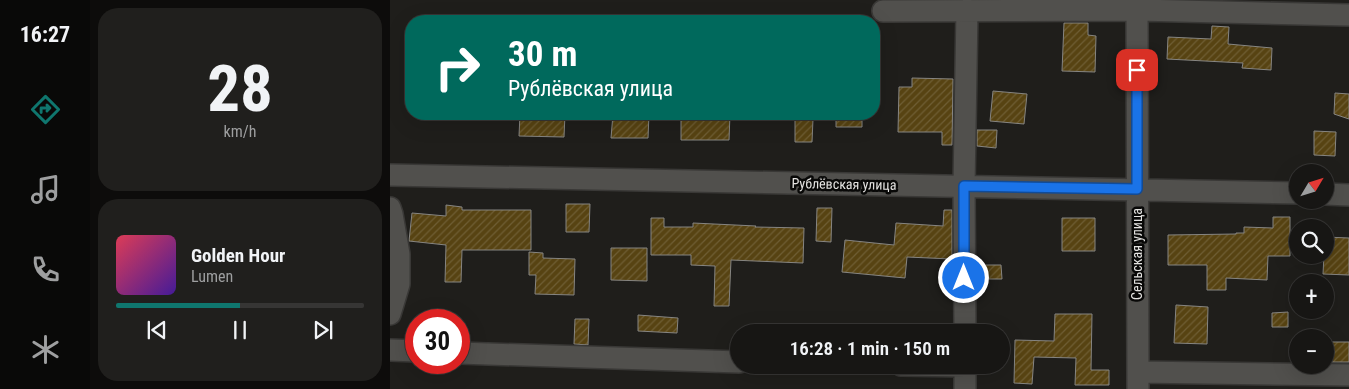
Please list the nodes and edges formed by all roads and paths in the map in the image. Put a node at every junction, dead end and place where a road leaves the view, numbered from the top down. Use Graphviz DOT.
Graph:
graph roads {
  1 [pos="1138,5"];
  2 [pos="967,10"];
  3 [pos="883,11"];
  4 [pos="1349,15"];
  5 [pos="390,175"];
  6 [pos="964,186"];
  7 [pos="1137,189"];
  8 [pos="1289,194"];
  9 [pos="1334,194"];
  10 [pos="1349,195"];
  11 [pos="390,208"];
  12 [pos="390,314"];
  13 [pos="965,324"];
  14 [pos="390,350"];
  15 [pos="405,351"];
  16 [pos="470,353"];
  17 [pos="730,362"];
  18 [pos="965,374"];
  19 [pos="1349,375"];
  20 [pos="1138,380"];
  21 [pos="965,389"];
  1 -- 2 [label="street"];
  1 -- 4 [label="street"];
  1 -- 7 [label="street, Сельская улица"];
  2 -- 3 [label="street"];
  2 -- 6 [label="street"];
  5 -- 6 [label="street, Рублёвская улица"];
  6 -- 7 [label="street, Рублёвская улица"];
  6 -- 13 [label="street"];
  7 -- 8 [label="street, Рублёвская улица"];
  7 -- 20 [label="street, Сельская улица"];
  9 -- 10 [label="street"];
  11 -- 12 [label="street"];
  14 -- 15 [label="street"];
  16 -- 17 [label="street"];
  18 -- 21 [label="street"];
  19 -- 20 [label="street"];
}
